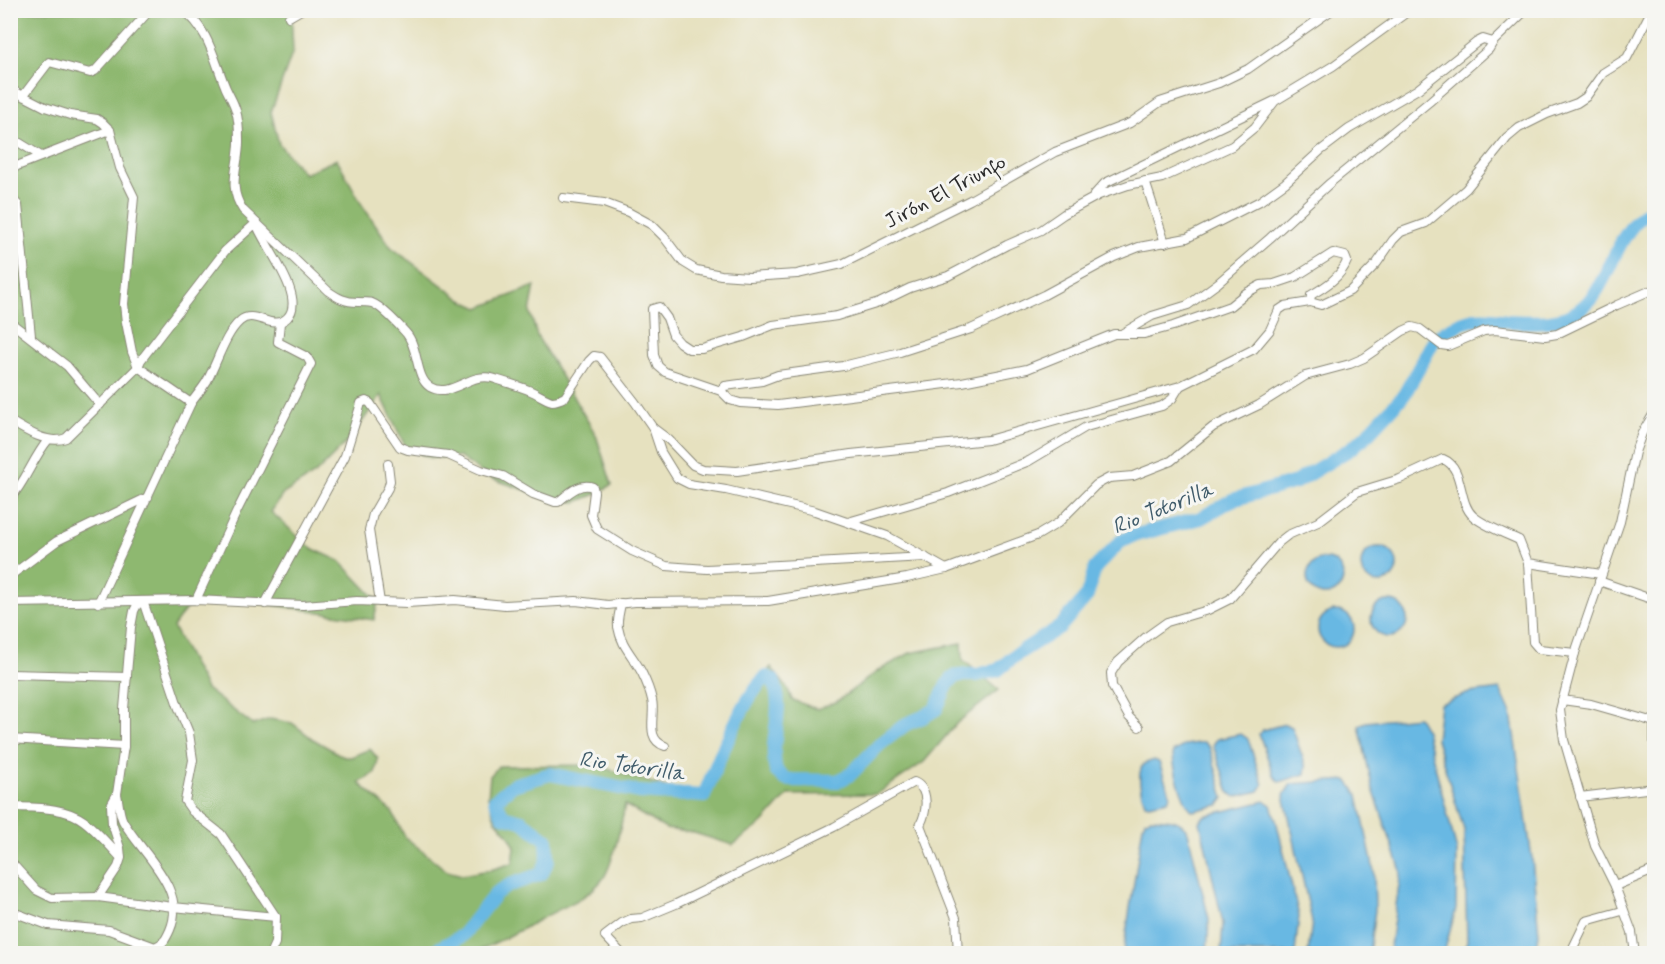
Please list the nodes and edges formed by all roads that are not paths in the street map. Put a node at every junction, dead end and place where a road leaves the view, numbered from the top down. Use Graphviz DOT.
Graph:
graph roads {
  1 [pos="150,10"];
  2 [pos="183,10"];
  3 [pos="301,10"];
  4 [pos="1332,10"];
  5 [pos="1410,10"];
  6 [pos="1526,10"];
  7 [pos="1654,11"];
  8 [pos="288,17"];
  9 [pos="1493,42"];
  10 [pos="10,89"];
  11 [pos="23,96"];
  12 [pos="1275,101"];
  13 [pos="110,130"];
  14 [pos="10,137"];
  15 [pos="41,156"];
  16 [pos="10,172"];
  17 [pos="1145,182"];
  18 [pos="10,196"];
  19 [pos="563,198"];
  20 [pos="1089,200"];
  21 [pos="256,223"];
  22 [pos="1165,243"];
  23 [pos="1654,289"];
  24 [pos="1310,302"];
  25 [pos="10,322"];
  26 [pos="280,323"];
  27 [pos="1123,333"];
  28 [pos="31,336"];
  29 [pos="138,368"];
  30 [pos="1180,386"];
  31 [pos="721,391"];
  32 [pos="191,403"];
  33 [pos="100,405"];
  34 [pos="1654,413"];
  35 [pos="10,421"];
  36 [pos="653,428"];
  37 [pos="48,440"];
  38 [pos="388,464"];
  39 [pos="148,497"];
  40 [pos="10,499"];
  41 [pos="848,522"];
  42 [pos="927,557"];
  43 [pos="1528,563"];
  44 [pos="946,569"];
  45 [pos="10,576"];
  46 [pos="1600,578"];
  47 [pos="196,600"];
  48 [pos="1654,600"];
  49 [pos="144,601"];
  50 [pos="380,602"];
  51 [pos="10,603"];
  52 [pos="98,603"];
  53 [pos="621,603"];
  54 [pos="265,604"];
  55 [pos="1575,653"];
  56 [pos="10,674"];
  57 [pos="127,678"];
  58 [pos="1562,700"];
  59 [pos="1654,724"];
  60 [pos="1139,727"];
  61 [pos="10,740"];
  62 [pos="1654,743"];
  63 [pos="124,746"];
  64 [pos="665,746"];
  65 [pos="1654,788"];
  66 [pos="117,794"];
  67 [pos="1580,797"];
  68 [pos="10,807"];
  69 [pos="121,858"];
  70 [pos="10,861"];
  71 [pos="1654,870"];
  72 [pos="1615,886"];
  73 [pos="98,897"];
  74 [pos="174,907"];
  75 [pos="10,911"];
  76 [pos="1622,911"];
  77 [pos="276,917"];
  78 [pos="270,954"];
  79 [pos="622,954"];
  80 [pos="957,954"];
  81 [pos="1570,954"];
  82 [pos="1635,954"];
  1 -- 11 [label="street"];
  2 -- 21 [label="street"];
  3 -- 8 [label="street"];
  4 -- 19 [label="street, Jirón El Triunfo"];
  5 -- 12 [label="street"];
  6 -- 9 [label="street"];
  7 -- 24 [label="street"];
  9 -- 22 [label="street"];
  9 -- 27 [label="street"];
  10 -- 11 [label="street"];
  11 -- 13 [label="street"];
  12 -- 17 [label="street"];
  12 -- 20 [label="street"];
  13 -- 15 [label="street"];
  13 -- 29 [label="street"];
  14 -- 15 [label="street"];
  15 -- 16 [label="street"];
  17 -- 20 [label="street"];
  17 -- 22 [label="street"];
  18 -- 28 [label="street"];
  20 -- 31 [label="street"];
  21 -- 26 [label="street"];
  21 -- 29 [label="street"];
  21 -- 36 [label="street"];
  22 -- 31 [label="street"];
  23 -- 44 [label="street"];
  24 -- 27 [label="street"];
  24 -- 30 [label="street"];
  25 -- 28 [label="street"];
  26 -- 32 [label="street"];
  26 -- 47 [label="street"];
  27 -- 31 [label="street"];
  28 -- 33 [label="street"];
  29 -- 32 [label="street"];
  29 -- 33 [label="street"];
  30 -- 36 [label="street"];
  30 -- 41 [label="street"];
  32 -- 39 [label="street"];
  33 -- 37 [label="street"];
  34 -- 46 [label="street"];
  35 -- 37 [label="street"];
  36 -- 41 [label="street"];
  37 -- 40 [label="street"];
  38 -- 50 [label="street"];
  39 -- 45 [label="street"];
  39 -- 52 [label="street"];
  41 -- 42 [label="street"];
  42 -- 44 [label="street"];
  42 -- 54 [label="street"];
  43 -- 46 [label="street"];
  43 -- 55 [label="street"];
  43 -- 60 [label="street"];
  44 -- 53 [label="street"];
  46 -- 48 [label="street"];
  46 -- 55 [label="street"];
  47 -- 49 [label="street"];
  47 -- 54 [label="street"];
  49 -- 52 [label="street"];
  49 -- 57 [label="street"];
  49 -- 77 [label="street"];
  50 -- 53 [label="street"];
  50 -- 54 [label="street"];
  51 -- 52 [label="street"];
  53 -- 64 [label="street"];
  55 -- 58 [label="street"];
  56 -- 57 [label="street"];
  57 -- 63 [label="street"];
  58 -- 59 [label="street"];
  58 -- 67 [label="street"];
  59 -- 62 [label="street"];
  61 -- 63 [label="street"];
  63 -- 66 [label="street"];
  65 -- 67 [label="street"];
  66 -- 69 [label="street"];
  66 -- 74 [label="street"];
  67 -- 72 [label="street"];
  68 -- 69 [label="street"];
  69 -- 73 [label="street"];
  70 -- 73 [label="street"];
  71 -- 72 [label="street"];
  72 -- 76 [label="street"];
  73 -- 74 [label="street"];
  74 -- 75 [label="street"];
  74 -- 77 [label="street"];
  76 -- 81 [label="street"];
  76 -- 82 [label="street"];
  77 -- 78 [label="street"];
  79 -- 80 [label="street"];
}
